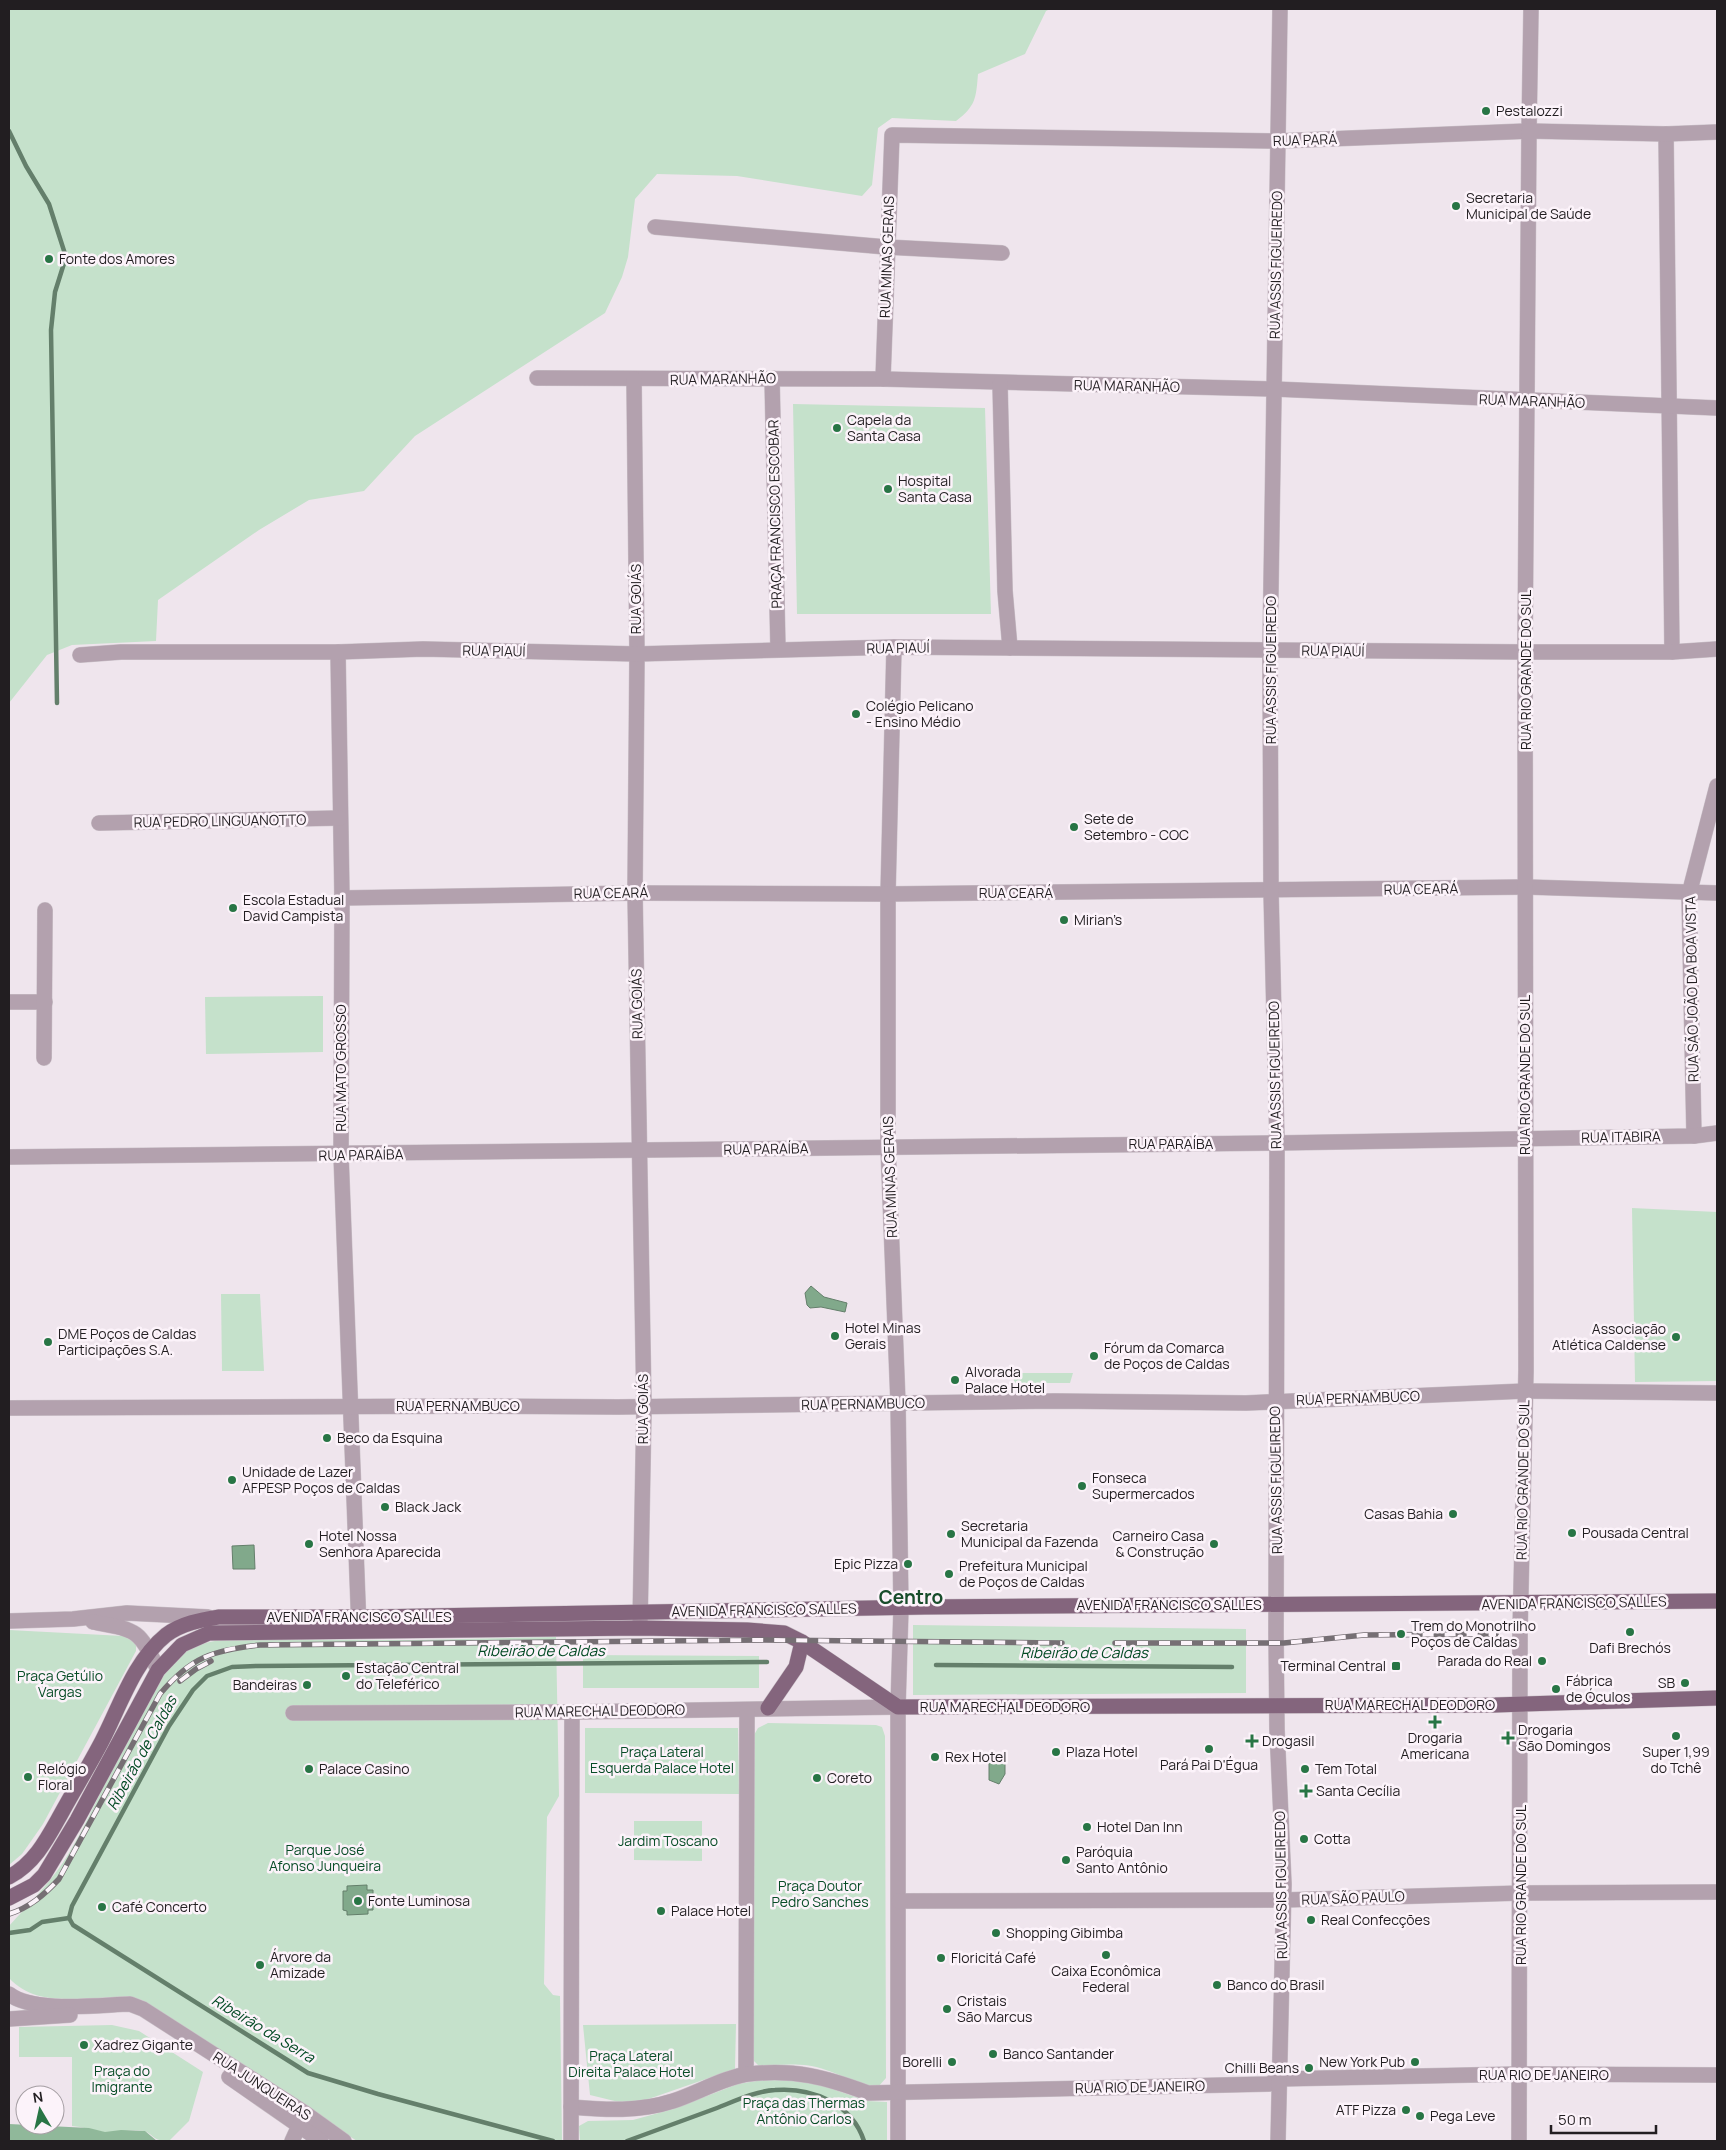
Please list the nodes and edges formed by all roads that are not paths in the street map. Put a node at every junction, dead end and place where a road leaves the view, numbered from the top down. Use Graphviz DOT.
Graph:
graph roads {
  1 [pos="1280,9"];
  2 [pos="1531,9"];
  3 [pos="1529,131"];
  4 [pos="1717,132"];
  5 [pos="1666,134"];
  6 [pos="892,135"];
  7 [pos="1278,141"];
  8 [pos="655,227"];
  9 [pos="886,247"];
  10 [pos="1002,253"];
  11 [pos="537,378"];
  12 [pos="772,378"];
  13 [pos="883,379"];
  14 [pos="634,380"];
  15 [pos="1000,384"];
  16 [pos="1274,388"];
  17 [pos="1527,401"];
  18 [pos="1668,406"];
  19 [pos="1717,408"];
  20 [pos="894,647"];
  21 [pos="1010,648"];
  22 [pos="778,649"];
  23 [pos="1717,649"];
  24 [pos="1270,650"];
  25 [pos="338,652"];
  26 [pos="1525,652"];
  27 [pos="1672,652"];
  28 [pos="637,654"];
  29 [pos="80,655"];
  30 [pos="1717,786"];
  31 [pos="340,818"];
  32 [pos="99,823"];
  33 [pos="1527,887"];
  34 [pos="1271,891"];
  35 [pos="634,893"];
  36 [pos="1717,893"];
  37 [pos="888,894"];
  38 [pos="1689,894"];
  39 [pos="342,898"];
  40 [pos="45,910"];
  41 [pos="9,1002"];
  42 [pos="45,1002"];
  43 [pos="44,1058"];
  44 [pos="1717,1133"];
  45 [pos="1694,1136"];
  46 [pos="1524,1140"];
  47 [pos="1277,1143"];
  48 [pos="888,1146"];
  49 [pos="640,1151"];
  50 [pos="341,1155"];
  51 [pos="9,1157"];
  52 [pos="1525,1391"];
  53 [pos="1717,1393"];
  54 [pos="1275,1402"];
  55 [pos="898,1403"];
  56 [pos="352,1406"];
  57 [pos="644,1407"];
  58 [pos="9,1408"];
  59 [pos="1717,1602"];
  60 [pos="1277,1604"];
  61 [pos="1520,1604"];
  62 [pos="901,1608"];
  63 [pos="640,1612"];
  64 [pos="220,1617"];
  65 [pos="73,1619"];
  66 [pos="9,1621"];
  67 [pos="359,1625"];
  68 [pos="640,1628"];
  69 [pos="802,1642"];
  70 [pos="150,1653"];
  71 [pos="158,1670"];
  72 [pos="1717,1698"];
  73 [pos="1520,1705"];
  74 [pos="1277,1706"];
  75 [pos="898,1707"];
  76 [pos="768,1708"];
  77 [pos="747,1710"];
  78 [pos="572,1712"];
  79 [pos="293,1713"];
  80 [pos="9,1877"];
  81 [pos="1717,1892"];
  82 [pos="1521,1893"];
  83 [pos="9,1898"];
  84 [pos="1284,1900"];
  85 [pos="899,1901"];
  86 [pos="9,1994"];
  87 [pos="9,2019"];
  88 [pos="746,2074"];
  89 [pos="1519,2074"];
  90 [pos="1717,2075"];
  91 [pos="1279,2079"];
  92 [pos="898,2091"];
  93 [pos="571,2107"];
  94 [pos="302,2119"];
  95 [pos="570,2134"];
  96 [pos="292,2141"];
  97 [pos="321,2141"];
  98 [pos="344,2141"];
  99 [pos="898,2141"];
  100 [pos="1278,2141"];
  101 [pos="1519,2141"];
  1 -- 7 [label="street, RUA ASSIS FIGUEIREDO"];
  2 -- 3 [label="street, RUA RIO GRANDE DO SUL"];
  3 -- 5 [label="street, RUA PARÁ"];
  3 -- 7 [label="street, RUA PARÁ"];
  3 -- 17 [label="street, RUA RIO GRANDE DO SUL"];
  4 -- 5 [label="street, RUA PARÁ"];
  5 -- 18 [label="street"];
  6 -- 7 [label="street, RUA PARÁ"];
  6 -- 9 [label="street, RUA MINAS GERAIS"];
  7 -- 16 [label="street, RUA ASSIS FIGUEIREDO"];
  8 -- 9 [label="street"];
  9 -- 10 [label="street"];
  9 -- 13 [label="street, RUA MINAS GERAIS"];
  11 -- 14 [label="street, RUA MARANHÃO"];
  12 -- 13 [label="street, RUA MARANHÃO"];
  12 -- 14 [label="street, RUA MARANHÃO"];
  12 -- 22 [label="street, PRAÇA FRANCISCO ESCOBAR"];
  13 -- 15 [label="street, RUA MARANHÃO"];
  14 -- 28 [label="street, RUA GOIÁS"];
  15 -- 16 [label="street, RUA MARANHÃO"];
  15 -- 21 [label="street"];
  16 -- 17 [label="street, RUA MARANHÃO"];
  16 -- 24 [label="street, RUA ASSIS FIGUEIREDO"];
  17 -- 18 [label="street, RUA MARANHÃO"];
  17 -- 26 [label="street, RUA RIO GRANDE DO SUL"];
  18 -- 19 [label="street, RUA MARANHÃO"];
  18 -- 27 [label="street"];
  20 -- 21 [label="street, RUA PIAUÍ"];
  20 -- 22 [label="street, RUA PIAUÍ"];
  20 -- 37 [label="street, RUA MINAS GERAIS"];
  21 -- 24 [label="street, RUA PIAUÍ"];
  22 -- 28 [label="street, RUA PIAUÍ"];
  23 -- 27 [label="street, RUA PIAUÍ"];
  24 -- 26 [label="street, RUA PIAUÍ"];
  24 -- 34 [label="street, RUA ASSIS FIGUEIREDO"];
  25 -- 28 [label="street, RUA PIAUÍ"];
  25 -- 29 [label="street, RUA PIAUÍ"];
  25 -- 31 [label="street, RUA MATO GROSSO"];
  26 -- 27 [label="street, RUA PIAUÍ"];
  26 -- 33 [label="street, RUA RIO GRANDE DO SUL"];
  28 -- 35 [label="street, RUA GOIÁS"];
  30 -- 38 [label="street, RUA SÃO JOÃO DA BOA VISTA"];
  31 -- 32 [label="street, RUA PEDRO LINGUANOTTO"];
  31 -- 39 [label="street, RUA MATO GROSSO"];
  33 -- 34 [label="street, RUA CEARÁ"];
  33 -- 38 [label="street, RUA CEARÁ"];
  33 -- 46 [label="street, RUA RIO GRANDE DO SUL"];
  34 -- 37 [label="street, RUA CEARÁ"];
  34 -- 47 [label="street, RUA ASSIS FIGUEIREDO"];
  35 -- 37 [label="street, RUA CEARÁ"];
  35 -- 39 [label="street, RUA CEARÁ"];
  35 -- 49 [label="street, RUA GOIÁS"];
  36 -- 38 [label="street, RUA CEARÁ"];
  37 -- 48 [label="street, RUA MINAS GERAIS"];
  38 -- 45 [label="street, RUA SÃO JOÃO DA BOA VISTA"];
  39 -- 50 [label="street, RUA MATO GROSSO"];
  40 -- 42 [label="street"];
  41 -- 42 [label="street"];
  42 -- 43 [label="street"];
  44 -- 45 [label="street, RUA ITABIRA"];
  45 -- 46 [label="street, RUA ITABIRA"];
  46 -- 47 [label="street, RUA PARAÍBA"];
  46 -- 52 [label="street, RUA RIO GRANDE DO SUL"];
  47 -- 48 [label="street, RUA PARAÍBA"];
  47 -- 54 [label="street, RUA ASSIS FIGUEIREDO"];
  48 -- 49 [label="street, RUA PARAÍBA"];
  48 -- 55 [label="street, RUA MINAS GERAIS"];
  49 -- 50 [label="street, RUA PARAÍBA"];
  49 -- 57 [label="street, RUA GOIÁS"];
  50 -- 51 [label="street, RUA PARAÍBA"];
  50 -- 56 [label="street, RUA MATO GROSSO"];
  52 -- 53 [label="street, RUA PERNAMBUCO"];
  52 -- 54 [label="street, RUA PERNAMBUCO"];
  52 -- 61 [label="street, RUA RIO GRANDE DO SUL"];
  54 -- 55 [label="street, RUA PERNAMBUCO"];
  54 -- 60 [label="street, RUA ASSIS FIGUEIREDO"];
  55 -- 57 [label="street, RUA PERNAMBUCO"];
  55 -- 62 [label="street, RUA MINAS GERAIS"];
  56 -- 57 [label="street, RUA PERNAMBUCO"];
  56 -- 58 [label="street, RUA PERNAMBUCO"];
  56 -- 67 [label="street, RUA MATO GROSSO"];
  57 -- 63 [label="street, RUA GOIÁS"];
  59 -- 61 [label="main road, AVENIDA FRANCISCO SALLES"];
  60 -- 61 [label="main road, AVENIDA FRANCISCO SALLES"];
  60 -- 62 [label="main road, AVENIDA FRANCISCO SALLES"];
  60 -- 74 [label="street, RUA ASSIS FIGUEIREDO"];
  61 -- 73 [label="street, RUA RIO GRANDE DO SUL"];
  62 -- 63 [label="main road, AVENIDA FRANCISCO SALLES"];
  62 -- 75 [label="street, RUA MINAS GERAIS"];
  63 -- 67 [label="main road, AVENIDA FRANCISCO SALLES"];
  63 -- 68 [label="street, RUA GOIÁS"];
  64 -- 65 [label="street"];
  64 -- 67 [label="main road, AVENIDA FRANCISCO SALLES"];
  64 -- 70 [label="main road, AVENIDA FRANCISCO SALLES"];
  65 -- 66 [label="street"];
  65 -- 70 [label="street"];
  67 -- 68 [label="main road, AVENIDA FRANCISCO SALLES"];
  67 -- 71 [label="main road, AVENIDA FRANCISCO SALLES"];
  68 -- 69 [label="main road, AVENIDA FRANCISCO SALLES"];
  69 -- 75 [label="main road, AVENIDA FRANCISCO SALLES"];
  69 -- 76 [label="main road"];
  70 -- 71 [label="street"];
  70 -- 80 [label="main road, AVENIDA FRANCISCO SALLES"];
  71 -- 83 [label="main road, AVENIDA FRANCISCO SALLES"];
  72 -- 73 [label="main road, RUA MARECHAL DEODORO"];
  73 -- 74 [label="main road, RUA MARECHAL DEODORO"];
  73 -- 82 [label="street, RUA RIO GRANDE DO SUL"];
  74 -- 75 [label="main road, RUA MARECHAL DEODORO"];
  74 -- 84 [label="street, RUA ASSIS FIGUEIREDO"];
  75 -- 76 [label="street, RUA MARECHAL DEODORO"];
  75 -- 85 [label="street"];
  76 -- 77 [label="street, RUA MARECHAL DEODORO"];
  77 -- 78 [label="street, RUA MARECHAL DEODORO"];
  77 -- 88 [label="street"];
  78 -- 79 [label="street, RUA MARECHAL DEODORO"];
  78 -- 93 [label="street"];
  81 -- 82 [label="street, RUA SÃO PAULO"];
  82 -- 84 [label="street, RUA SÃO PAULO"];
  82 -- 89 [label="street, RUA RIO GRANDE DO SUL"];
  84 -- 85 [label="street, RUA SÃO PAULO"];
  84 -- 91 [label="street, RUA ASSIS FIGUEIREDO"];
  85 -- 92 [label="street"];
  86 -- 94 [label="street, RUA JUNQUEIRAS"];
  87 -- 94 [label="street, RUA JUNQUEIRAS"];
  88 -- 92 [label="street, RUA RIO DE JANEIRO"];
  88 -- 93 [label="street, RUA RIO DE JANEIRO"];
  89 -- 90 [label="street, RUA RIO DE JANEIRO"];
  89 -- 91 [label="street, RUA RIO DE JANEIRO"];
  89 -- 101 [label="street, RUA RIO GRANDE DO SUL"];
  91 -- 92 [label="street, RUA RIO DE JANEIRO"];
  91 -- 100 [label="street, RUA ASSIS FIGUEIREDO"];
  92 -- 99 [label="street"];
  93 -- 95 [label="street"];
  94 -- 96 [label="street"];
  94 -- 97 [label="street, RUA JUNQUEIRAS"];
  94 -- 98 [label="street, RUA JUNQUEIRAS"];
}
